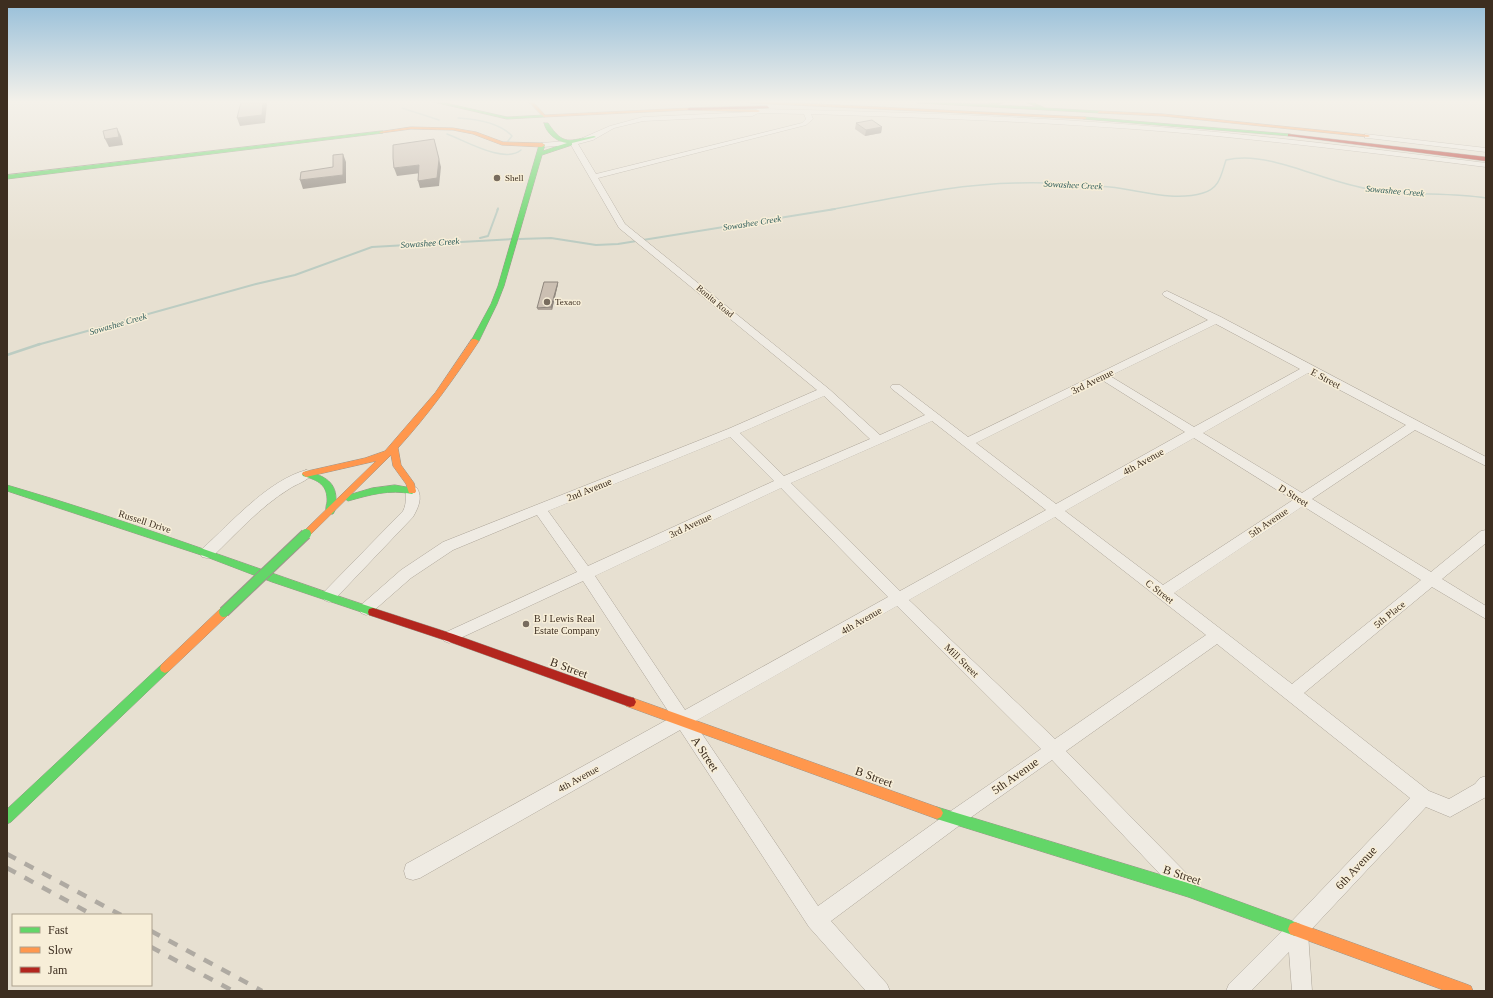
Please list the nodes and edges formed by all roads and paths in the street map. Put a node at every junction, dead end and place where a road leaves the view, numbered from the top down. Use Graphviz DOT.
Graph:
graph roads {
  1 [pos="245,149"];
  2 [pos="522,149"];
  3 [pos="541,149"];
  4 [pos="559,149"];
  5 [pos="575,149"];
  6 [pos="707,149"];
  7 [pos="1352,149"];
  8 [pos="1394,149"];
  9 [pos="1430,149"];
  10 [pos="1446,149"];
  11 [pos="1474,149"];
  12 [pos="1486,150"];
  13 [pos="1486,155"];
  14 [pos="539,156"];
  15 [pos="1486,159"];
  16 [pos="1486,165"];
  17 [pos="594,177"];
  18 [pos="7,178"];
  19 [pos="1167,294"];
  20 [pos="1217,319"];
  21 [pos="1309,368"];
  22 [pos="1102,376"];
  23 [pos="896,387"];
  24 [pos="824,391"];
  25 [pos="933,416"];
  26 [pos="1414,424"];
  27 [pos="732,432"];
  28 [pos="1194,433"];
  29 [pos="879,440"];
  30 [pos="967,442"];
  31 [pos="393,450"];
  32 [pos="1486,462"];
  33 [pos="306,474"];
  34 [pos="782,482"];
  35 [pos="7,488"];
  36 [pos="412,491"];
  37 [pos="1301,500"];
  38 [pos="341,501"];
  39 [pos="540,509"];
  40 [pos="1055,510"];
  41 [pos="330,512"];
  42 [pos="1486,535"];
  43 [pos="207,553"];
  44 [pos="586,574"];
  45 [pos="275,579"];
  46 [pos="1431,581"];
  47 [pos="1163,593"];
  48 [pos="329,596"];
  49 [pos="898,598"];
  50 [pos="366,609"];
  51 [pos="1486,614"];
  52 [pos="1217,636"];
  53 [pos="449,637"];
  54 [pos="1292,692"];
  55 [pos="682,720"];
  56 [pos="1053,749"];
  57 [pos="1484,788"];
  58 [pos="1423,797"];
  59 [pos="7,818"];
  60 [pos="954,818"];
  61 [pos="413,871"];
  62 [pos="1188,890"];
  63 [pos="816,920"];
  64 [pos="1298,929"];
  65 [pos="880,991"];
  66 [pos="1236,991"];
  67 [pos="1302,991"];
  68 [pos="1466,991"];
  1 -- 18 [label="main road"];
  2 -- 14 [label="main road"];
  3 -- 14 [label="main road"];
  4 -- 14 [label="main road"];
  5 -- 17 [label="street, Bonita Road"];
  6 -- 17 [label="street"];
  7 -- 16 [label="street"];
  8 -- 15 [label="main road"];
  9 -- 13 [label="main road"];
  10 -- 13 [label="main road"];
  11 -- 12 [label="street"];
  14 -- 31 [label="main road"];
  17 -- 24 [label="street, Bonita Road"];
  19 -- 20 [label="street, E Street"];
  20 -- 21 [label="street, E Street"];
  20 -- 22 [label="street, 3rd Avenue"];
  21 -- 26 [label="street, E Street"];
  21 -- 28 [label="street, 4th Avenue"];
  22 -- 28 [label="street, D Street"];
  22 -- 30 [label="street, 3rd Avenue"];
  23 -- 25 [label="street, C Street"];
  24 -- 27 [label="street, 2nd Avenue"];
  24 -- 29 [label="street, Bonita Road"];
  25 -- 29 [label="street, 3rd Avenue"];
  25 -- 30 [label="street, C Street"];
  26 -- 32 [label="street, E Street"];
  26 -- 37 [label="street, 5th Avenue"];
  27 -- 34 [label="street, Mill Street"];
  27 -- 39 [label="street, 2nd Avenue"];
  28 -- 37 [label="street, D Street"];
  28 -- 40 [label="street, 4th Avenue"];
  29 -- 34 [label="street, 3rd Avenue"];
  30 -- 40 [label="street, C Street"];
  31 -- 33 [label="main road"];
  31 -- 36 [label="main road"];
  31 -- 38 [label="main road"];
  33 -- 41 [label="main road"];
  33 -- 43 [label="street"];
  34 -- 44 [label="street, 3rd Avenue"];
  34 -- 49 [label="street, Mill Street"];
  35 -- 43 [label="main road, Russell Drive"];
  36 -- 38 [label="main road"];
  36 -- 48 [label="street"];
  37 -- 46 [label="street, D Street"];
  37 -- 47 [label="street, 5th Avenue"];
  38 -- 41 [label="main road"];
  39 -- 44 [label="street, A Street"];
  39 -- 50 [label="street, 2nd Avenue"];
  40 -- 47 [label="street, C Street"];
  40 -- 49 [label="street, 4th Avenue"];
  41 -- 59 [label="main road, bridge"];
  42 -- 46 [label="street, 5th Place"];
  43 -- 45 [label="main road, Russell Drive"];
  44 -- 53 [label="street, 3rd Avenue"];
  44 -- 55 [label="street, A Street"];
  45 -- 48 [label="main road, B Street"];
  46 -- 51 [label="street, D Street"];
  46 -- 54 [label="street, 5th Place"];
  47 -- 52 [label="street, C Street"];
  48 -- 50 [label="main road, B Street"];
  49 -- 55 [label="street, 4th Avenue"];
  49 -- 56 [label="street, Mill Street"];
  50 -- 53 [label="main road, B Street"];
  52 -- 54 [label="street, C Street"];
  52 -- 56 [label="street, 5th Avenue"];
  53 -- 55 [label="main road, B Street"];
  54 -- 58 [label="street, C Street"];
  55 -- 60 [label="main road, B Street"];
  55 -- 61 [label="street, 4th Avenue"];
  55 -- 63 [label="street, A Street"];
  56 -- 60 [label="street, 5th Avenue"];
  56 -- 62 [label="street, Mill Street"];
  57 -- 58 [label="street"];
  58 -- 64 [label="street, 6th Avenue"];
  60 -- 62 [label="main road, B Street"];
  60 -- 63 [label="street, 5th Avenue"];
  62 -- 64 [label="main road, B Street"];
  63 -- 65 [label="street, A Street"];
  64 -- 66 [label="street, 6th Avenue"];
  64 -- 67 [label="street"];
  64 -- 68 [label="main road, B Street"];
}
